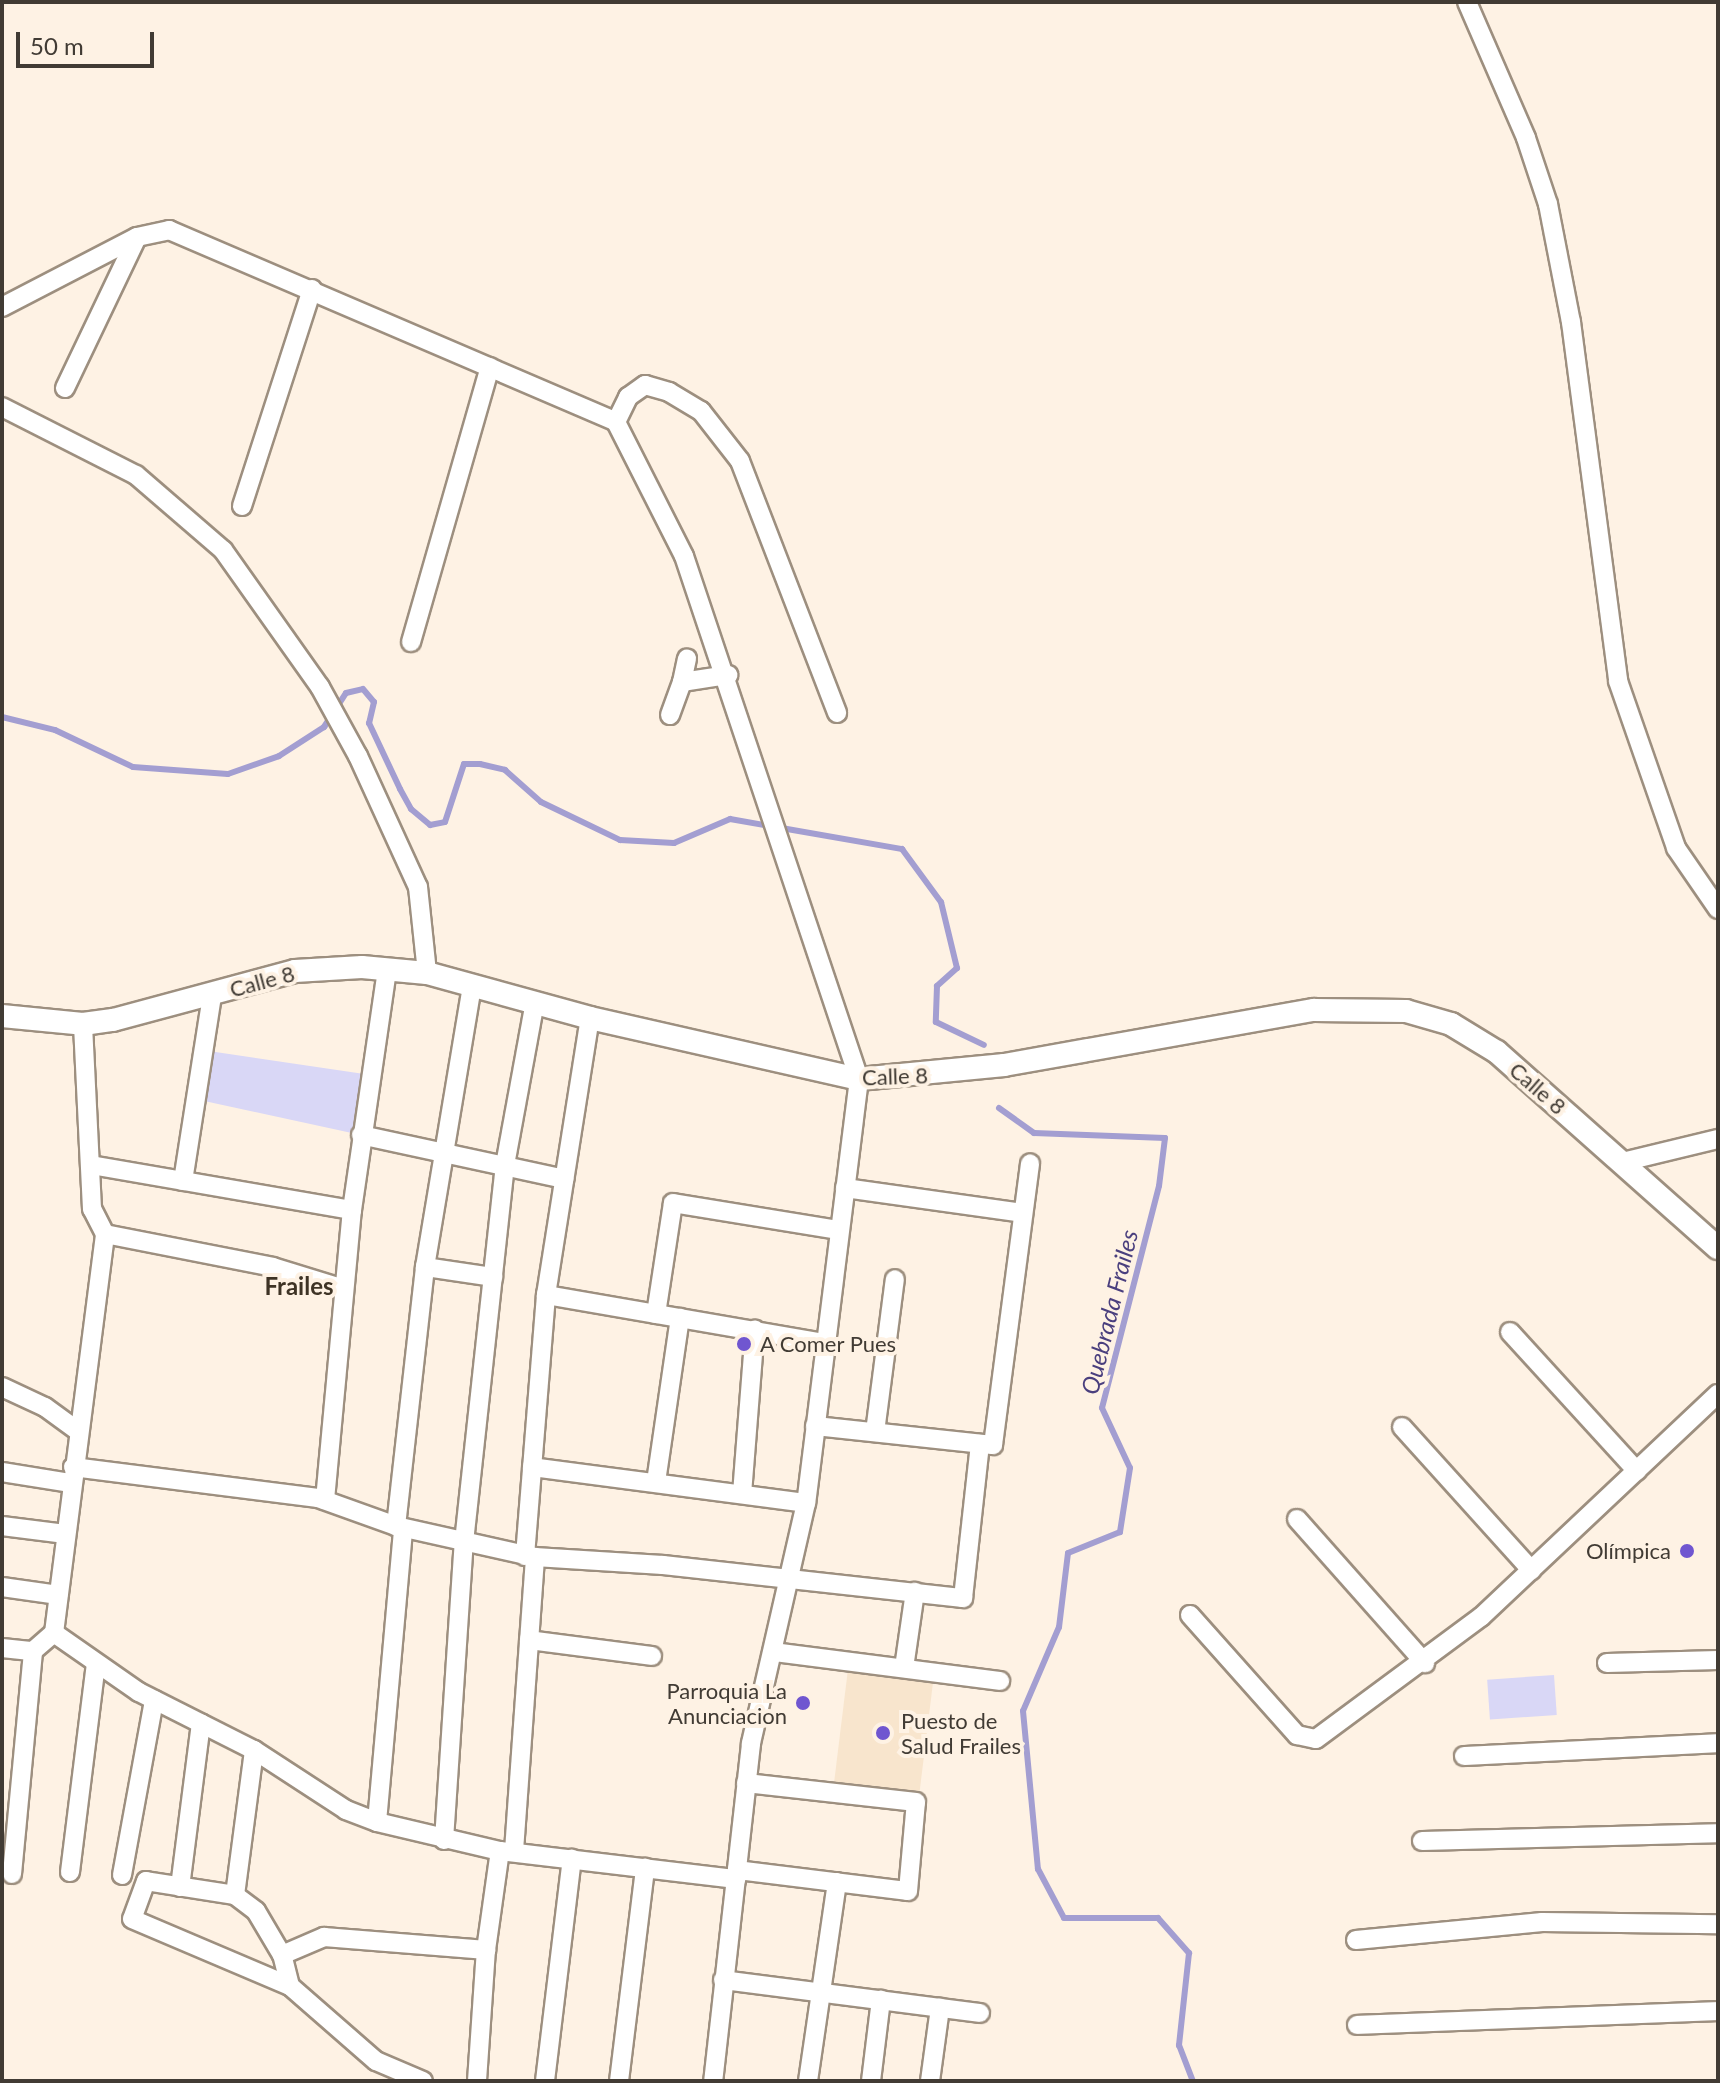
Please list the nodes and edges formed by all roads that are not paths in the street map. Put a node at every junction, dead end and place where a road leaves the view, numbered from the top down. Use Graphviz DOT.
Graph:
graph roads {
  1 [pos="1467,2"];
  2 [pos="137,237"];
  3 [pos="312,289"];
  4 [pos="2,307"];
  5 [pos="490,367"];
  6 [pos="65,388"];
  7 [pos="2,407"];
  8 [pos="616,422"];
  9 [pos="242,506"];
  10 [pos="411,642"];
  11 [pos="687,659"];
  12 [pos="728,675"];
  13 [pos="682,682"];
  14 [pos="837,713"];
  15 [pos="670,715"];
  16 [pos="1718,909"];
  17 [pos="387,969"];
  18 [pos="427,973"];
  19 [pos="472,985"];
  20 [pos="212,995"];
  21 [pos="535,1002"];
  22 [pos="2,1016"];
  23 [pos="590,1018"];
  24 [pos="83,1024"];
  25 [pos="859,1079"];
  26 [pos="361,1135"];
  27 [pos="1718,1139"];
  28 [pos="442,1152"];
  29 [pos="1623,1162"];
  30 [pos="1030,1163"];
  31 [pos="91,1165"];
  32 [pos="505,1165"];
  33 [pos="564,1179"];
  34 [pos="183,1181"];
  35 [pos="845,1188"];
  36 [pos="352,1210"];
  37 [pos="1022,1213"];
  38 [pos="838,1230"];
  39 [pos="105,1234"];
  40 [pos="1718,1241"];
  41 [pos="425,1267"];
  42 [pos="493,1277"];
  43 [pos="895,1279"];
  44 [pos="344,1289"];
  45 [pos="546,1295"];
  46 [pos="656,1314"];
  47 [pos="680,1318"];
  48 [pos="755,1330"];
  49 [pos="1510,1332"];
  50 [pos="823,1343"];
  51 [pos="2,1387"];
  52 [pos="1718,1394"];
  53 [pos="815,1426"];
  54 [pos="1402,1427"];
  55 [pos="77,1430"];
  56 [pos="875,1432"];
  57 [pos="980,1444"];
  58 [pos="532,1467"];
  59 [pos="1637,1471"];
  60 [pos="2,1472"];
  61 [pos="72,1475"];
  62 [pos="656,1482"];
  63 [pos="742,1494"];
  64 [pos="325,1500"];
  65 [pos="806,1503"];
  66 [pos="1297,1519"];
  67 [pos="2,1526"];
  68 [pos="400,1527"];
  69 [pos="65,1534"];
  70 [pos="464,1542"];
  71 [pos="530,1556"];
  72 [pos="1531,1570"];
  73 [pos="791,1577"];
  74 [pos="2,1587"];
  75 [pos="915,1592"];
  76 [pos="58,1595"];
  77 [pos="1190,1615"];
  78 [pos="54,1633"];
  79 [pos="529,1640"];
  80 [pos="2,1648"];
  81 [pos="33,1651"];
  82 [pos="774,1652"];
  83 [pos="652,1656"];
  84 [pos="1718,1660"];
  85 [pos="1425,1663"];
  86 [pos="1607,1663"];
  87 [pos="96,1664"];
  88 [pos="904,1668"];
  89 [pos="1000,1681"];
  90 [pos="154,1700"];
  91 [pos="201,1723"];
  92 [pos="1718,1743"];
  93 [pos="254,1750"];
  94 [pos="1464,1756"];
  95 [pos="746,1783"];
  96 [pos="377,1822"];
  97 [pos="1718,1833"];
  98 [pos="444,1840"];
  99 [pos="1422,1841"];
  100 [pos="507,1851"];
  101 [pos="572,1859"];
  102 [pos="645,1868"];
  103 [pos="70,1872"];
  104 [pos="12,1874"];
  105 [pos="736,1874"];
  106 [pos="122,1875"];
  107 [pos="837,1882"];
  108 [pos="180,1887"];
  109 [pos="235,1895"];
  110 [pos="1718,1924"];
  111 [pos="1356,1940"];
  112 [pos="486,1950"];
  113 [pos="282,1955"];
  114 [pos="723,1980"];
  115 [pos="290,1986"];
  116 [pos="821,1993"];
  117 [pos="881,2000"];
  118 [pos="940,2008"];
  119 [pos="1718,2011"];
  120 [pos="980,2013"];
  121 [pos="1357,2025"];
  122 [pos="423,2081"];
  123 [pos="477,2081"];
  124 [pos="545,2081"];
  125 [pos="619,2081"];
  126 [pos="713,2081"];
  127 [pos="808,2081"];
  128 [pos="871,2081"];
  129 [pos="930,2081"];
  1 -- 16 [label="street"];
  2 -- 3 [label="street"];
  2 -- 4 [label="street"];
  2 -- 6 [label="street"];
  3 -- 5 [label="street"];
  3 -- 9 [label="street"];
  5 -- 8 [label="street"];
  5 -- 10 [label="street"];
  7 -- 18 [label="street"];
  8 -- 12 [label="street"];
  8 -- 14 [label="street"];
  11 -- 13 [label="street"];
  12 -- 13 [label="street"];
  12 -- 25 [label="street"];
  13 -- 15 [label="street"];
  17 -- 18 [label="street, Calle 8"];
  17 -- 20 [label="street, Calle 8"];
  17 -- 26 [label="street"];
  18 -- 19 [label="street, Calle 8"];
  19 -- 21 [label="street, Calle 8"];
  19 -- 28 [label="street"];
  20 -- 24 [label="street, Calle 8"];
  20 -- 34 [label="street"];
  21 -- 23 [label="street, Calle 8"];
  21 -- 32 [label="street"];
  22 -- 24 [label="street, Calle 8"];
  23 -- 25 [label="street, Calle 8"];
  23 -- 33 [label="street"];
  24 -- 31 [label="street"];
  25 -- 29 [label="street, Calle 8"];
  25 -- 35 [label="street"];
  26 -- 28 [label="street"];
  26 -- 36 [label="street"];
  27 -- 29 [label="street"];
  28 -- 32 [label="street"];
  28 -- 41 [label="street"];
  29 -- 40 [label="street, Calle 8"];
  30 -- 37 [label="street"];
  31 -- 34 [label="street"];
  31 -- 39 [label="street"];
  32 -- 33 [label="street"];
  32 -- 42 [label="street"];
  33 -- 45 [label="street"];
  34 -- 36 [label="street"];
  35 -- 37 [label="street"];
  35 -- 38 [label="street"];
  36 -- 44 [label="street"];
  37 -- 57 [label="street"];
  38 -- 46 [label="street"];
  38 -- 50 [label="street"];
  39 -- 44 [label="street"];
  39 -- 55 [label="street"];
  41 -- 42 [label="street"];
  41 -- 68 [label="street"];
  42 -- 70 [label="street"];
  43 -- 56 [label="street"];
  44 -- 64 [label="street"];
  45 -- 46 [label="street"];
  45 -- 58 [label="street"];
  46 -- 47 [label="street"];
  47 -- 48 [label="street"];
  47 -- 62 [label="street"];
  48 -- 50 [label="street"];
  48 -- 63 [label="street"];
  49 -- 59 [label="street"];
  50 -- 53 [label="street"];
  51 -- 55 [label="street"];
  52 -- 59 [label="street"];
  53 -- 56 [label="street"];
  53 -- 65 [label="street"];
  54 -- 72 [label="street"];
  55 -- 61 [label="street"];
  56 -- 57 [label="street"];
  57 -- 75 [label="street"];
  58 -- 62 [label="street"];
  58 -- 71 [label="street"];
  59 -- 72 [label="street"];
  60 -- 61 [label="street"];
  61 -- 64 [label="street"];
  61 -- 69 [label="street"];
  62 -- 63 [label="street"];
  63 -- 65 [label="street"];
  64 -- 68 [label="street"];
  65 -- 73 [label="street"];
  66 -- 85 [label="street"];
  67 -- 69 [label="street"];
  68 -- 70 [label="street"];
  68 -- 96 [label="street"];
  69 -- 76 [label="street"];
  70 -- 71 [label="street"];
  70 -- 98 [label="street"];
  71 -- 73 [label="street"];
  71 -- 79 [label="street"];
  72 -- 85 [label="street"];
  73 -- 75 [label="street"];
  73 -- 82 [label="street"];
  74 -- 76 [label="street"];
  75 -- 88 [label="street"];
  76 -- 78 [label="street"];
  77 -- 85 [label="street"];
  78 -- 81 [label="street"];
  78 -- 87 [label="street"];
  79 -- 83 [label="street"];
  79 -- 100 [label="street"];
  80 -- 81 [label="street"];
  81 -- 104 [label="street"];
  82 -- 88 [label="street"];
  82 -- 95 [label="street"];
  84 -- 86 [label="street"];
  87 -- 90 [label="street"];
  87 -- 103 [label="street"];
  88 -- 89 [label="street"];
  90 -- 91 [label="street"];
  90 -- 106 [label="street"];
  91 -- 93 [label="street"];
  91 -- 108 [label="street"];
  92 -- 94 [label="street"];
  93 -- 96 [label="street"];
  93 -- 109 [label="street"];
  95 -- 105 [label="street"];
  95 -- 107 [label="street"];
  96 -- 98 [label="street"];
  97 -- 99 [label="street"];
  98 -- 100 [label="street"];
  100 -- 101 [label="street"];
  100 -- 112 [label="street"];
  101 -- 102 [label="street"];
  101 -- 124 [label="street"];
  102 -- 105 [label="street"];
  102 -- 125 [label="street"];
  105 -- 107 [label="street"];
  105 -- 114 [label="street"];
  107 -- 116 [label="street"];
  108 -- 109 [label="street"];
  108 -- 115 [label="street"];
  109 -- 113 [label="street"];
  110 -- 111 [label="street"];
  112 -- 113 [label="street"];
  112 -- 123 [label="street"];
  113 -- 115 [label="street"];
  114 -- 116 [label="street"];
  114 -- 126 [label="street"];
  115 -- 122 [label="street"];
  116 -- 117 [label="street"];
  116 -- 127 [label="street"];
  117 -- 118 [label="street"];
  117 -- 128 [label="street"];
  118 -- 120 [label="street"];
  118 -- 129 [label="street"];
  119 -- 121 [label="street"];
}
